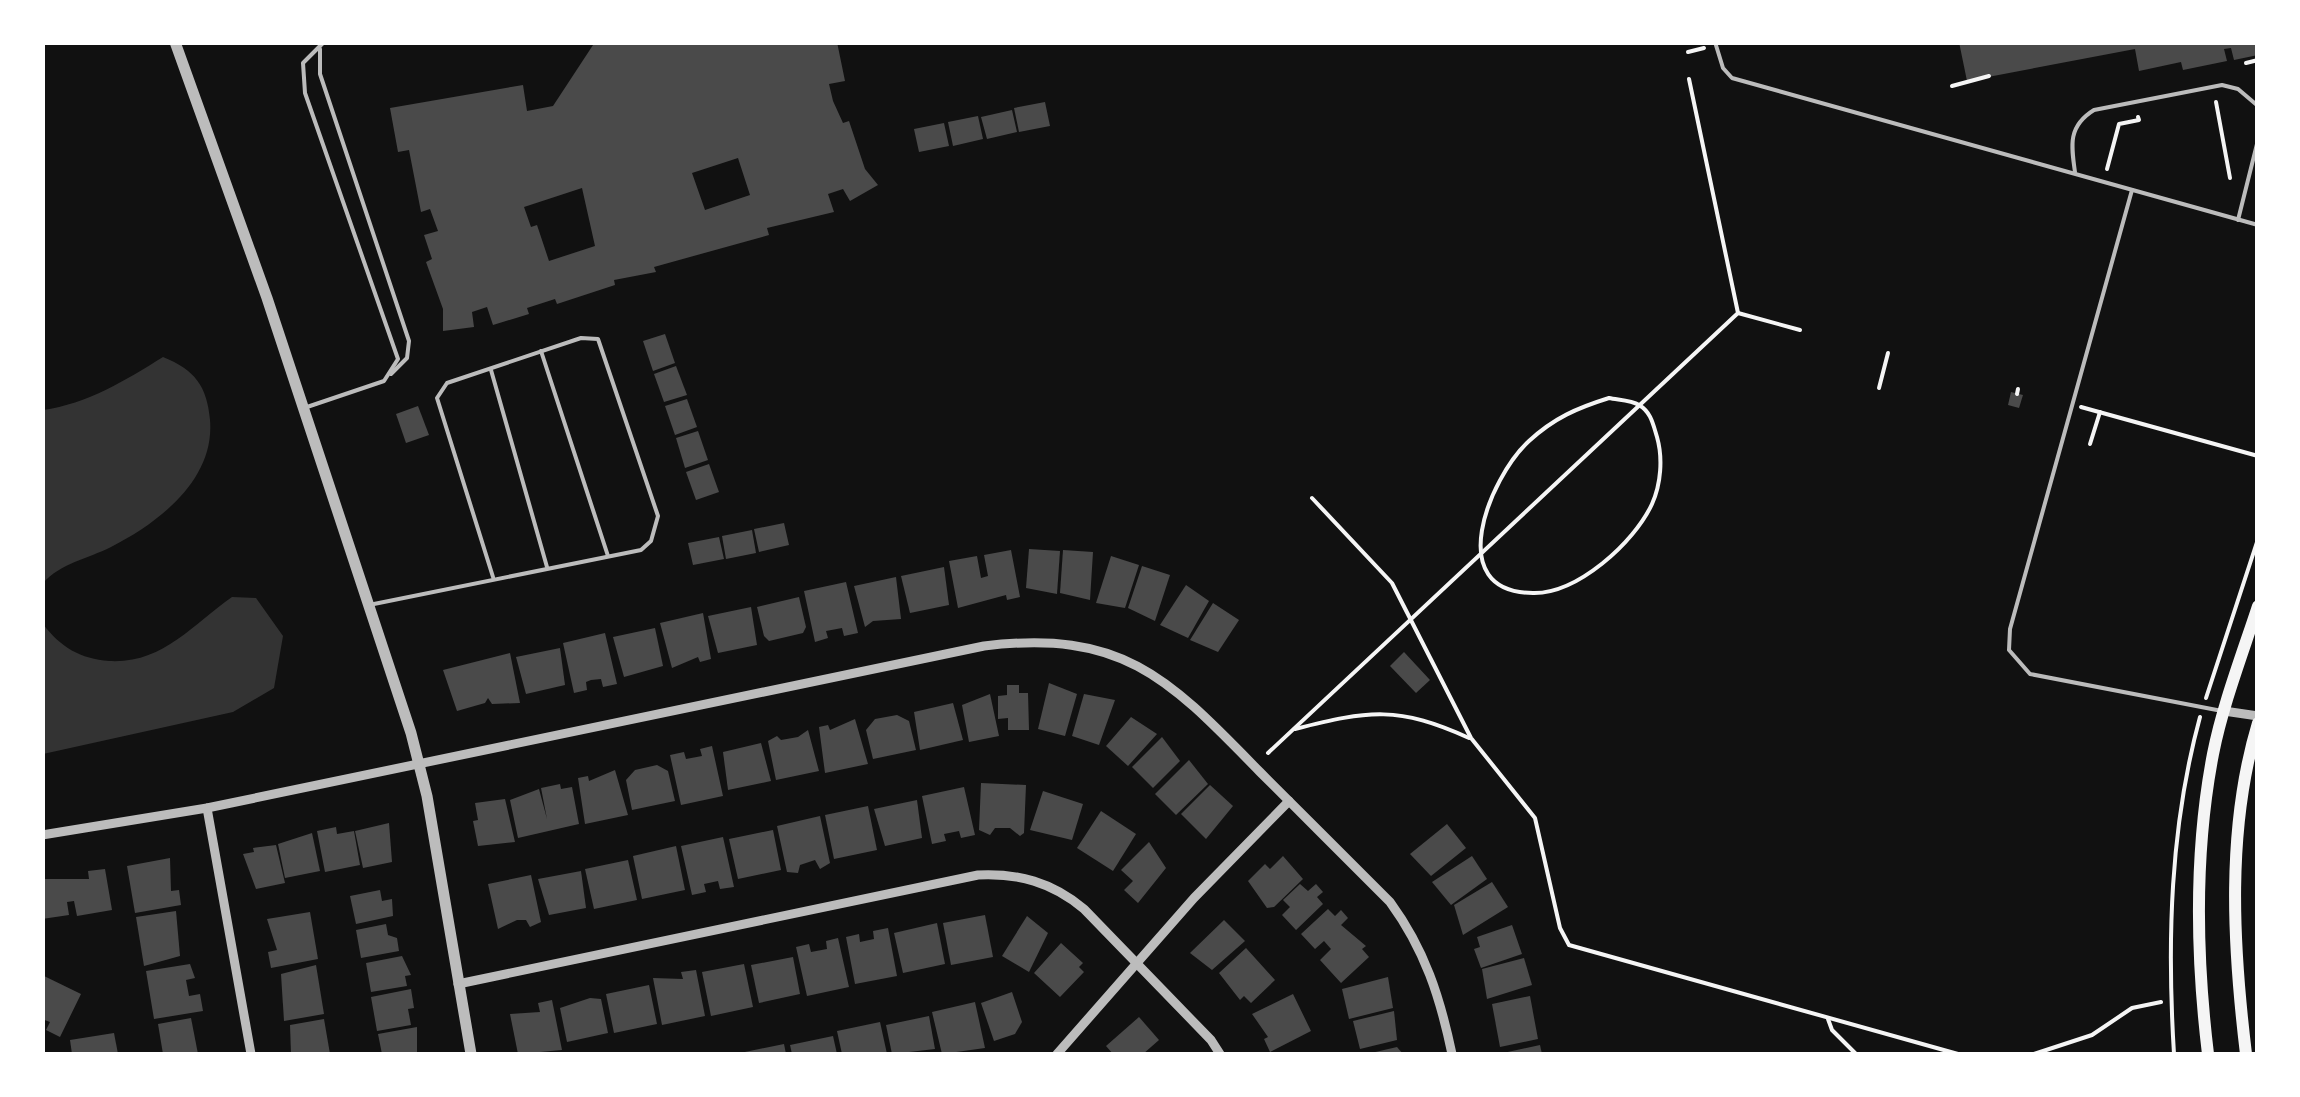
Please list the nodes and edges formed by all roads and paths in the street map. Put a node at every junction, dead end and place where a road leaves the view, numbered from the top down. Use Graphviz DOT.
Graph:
graph roads {
  1 [pos="175,42"];
  2 [pos="1715,42"];
  3 [pos="322,44"];
  4 [pos="1704,48"];
  5 [pos="1688,52"];
  6 [pos="2258,60"];
  7 [pos="2246,63"];
  8 [pos="1989,76"];
  9 [pos="1688,79"];
  10 [pos="1952,86"];
  11 [pos="2216,102"];
  12 [pos="2258,106"];
  13 [pos="2138,116"];
  14 [pos="2258,140"];
  15 [pos="2075,174"];
  16 [pos="2106,174"];
  17 [pos="2230,178"];
  18 [pos="2132,190"];
  19 [pos="2238,220"];
  20 [pos="2258,226"];
  21 [pos="1738,313"];
  22 [pos="1800,330"];
  23 [pos="541,352"];
  24 [pos="1888,354"];
  25 [pos="490,368"];
  26 [pos="384,381"];
  27 [pos="1878,388"];
  28 [pos="1638,404"];
  29 [pos="302,408"];
  30 [pos="2082,408"];
  31 [pos="2100,412"];
  32 [pos="2090,444"];
  33 [pos="2258,456"];
  34 [pos="1312,498"];
  35 [pos="1481,552"];
  36 [pos="608,556"];
  37 [pos="547,568"];
  38 [pos="494,577"];
  39 [pos="370,605"];
  40 [pos="2258,606"];
  41 [pos="1412,616"];
  42 [pos="2224,711"];
  43 [pos="2258,720"];
  44 [pos="1291,730"];
  45 [pos="1471,738"];
  46 [pos="1268,753"];
  47 [pos="419,764"];
  48 [pos="1289,801"];
  49 [pos="207,808"];
  50 [pos="42,835"];
  51 [pos="1137,963"];
  52 [pos="458,984"];
  53 [pos="2161,1002"];
  54 [pos="1828,1019"];
  55 [pos="251,1054"];
  56 [pos="471,1054"];
  57 [pos="1058,1054"];
  58 [pos="1220,1054"];
  59 [pos="1452,1054"];
  60 [pos="1856,1054"];
  61 [pos="1958,1054"];
  62 [pos="2034,1054"];
  63 [pos="2208,1054"];
  64 [pos="2246,1054"];
  1 -- 29 [label="street"];
  2 -- 15 [label="lane"];
  3 -- 26 [label="lane"];
  3 -- 26 [label="lane"];
  4 -- 5 [label="path"];
  6 -- 7 [label="path"];
  8 -- 10 [label="path"];
  9 -- 21 [label="path"];
  11 -- 17 [label="path"];
  12 -- 15 [label="lane"];
  13 -- 16 [label="path"];
  14 -- 19 [label="lane"];
  15 -- 18 [label="lane"];
  18 -- 19 [label="lane"];
  18 -- 42 [label="lane"];
  19 -- 20 [label="lane"];
  21 -- 22 [label="path"];
  21 -- 28 [label="path"];
  23 -- 25 [label="lane"];
  23 -- 36 [label="lane"];
  23 -- 36 [label="lane"];
  24 -- 27 [label="path"];
  25 -- 37 [label="lane"];
  25 -- 38 [label="lane"];
  26 -- 29 [label="lane"];
  28 -- 35 [label="path"];
  28 -- 35 [label="path"];
  28 -- 35 [label="path"];
  29 -- 39 [label="street"];
  30 -- 31 [label="path"];
  31 -- 32 [label="path"];
  31 -- 33 [label="path"];
  34 -- 41 [label="path"];
  35 -- 41 [label="path"];
  36 -- 37 [label="lane"];
  37 -- 38 [label="lane"];
  38 -- 39 [label="lane"];
  39 -- 47 [label="street"];
  40 -- 42 [label="main road"];
  41 -- 44 [label="path"];
  41 -- 45 [label="path"];
  42 -- 43 [label="street"];
  42 -- 63 [label="main road"];
  43 -- 64 [label="main road"];
  44 -- 45 [label="path"];
  44 -- 46 [label="path"];
  45 -- 54 [label="path"];
  47 -- 48 [label="street"];
  47 -- 49 [label="street"];
  47 -- 52 [label="street"];
  48 -- 51 [label="street"];
  48 -- 59 [label="street"];
  49 -- 50 [label="street"];
  49 -- 55 [label="street"];
  51 -- 52 [label="street"];
  51 -- 57 [label="street"];
  51 -- 58 [label="street"];
  52 -- 56 [label="street"];
  53 -- 62 [label="path"];
  54 -- 60 [label="path"];
  54 -- 61 [label="path"];
}
